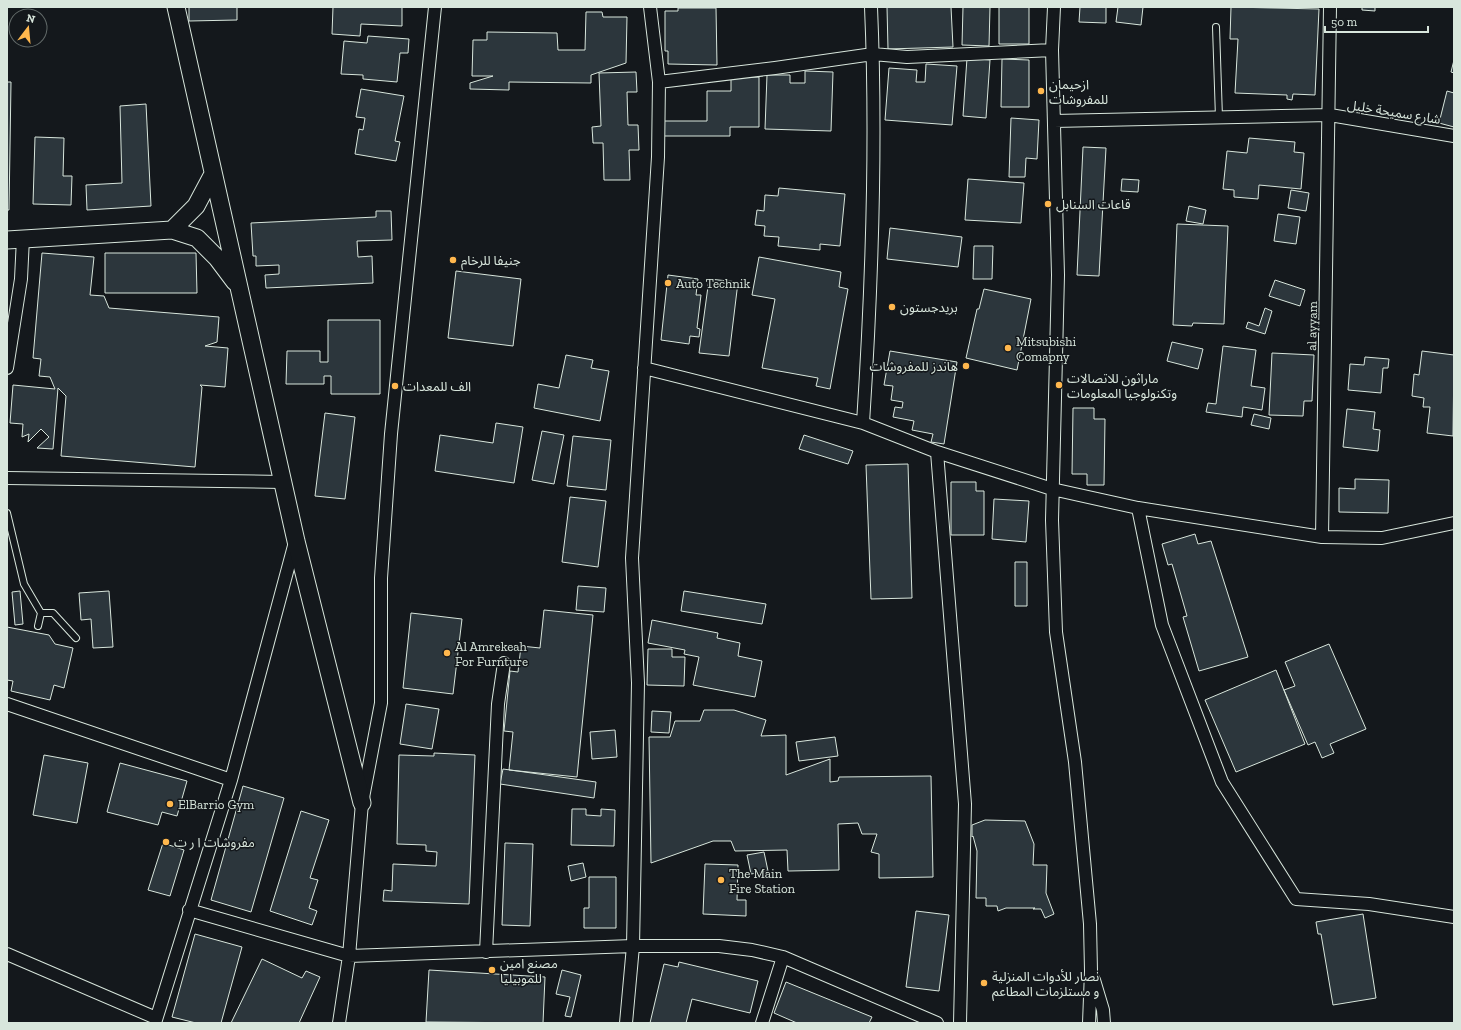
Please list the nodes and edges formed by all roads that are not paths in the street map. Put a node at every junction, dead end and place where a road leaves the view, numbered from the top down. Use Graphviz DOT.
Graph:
graph roads {
  1 [pos="176,7"];
  2 [pos="435,7"];
  3 [pos="650,7"];
  4 [pos="870,7"];
  5 [pos="1054,7"];
  6 [pos="1330,7"];
  7 [pos="1216,27"];
  8 [pos="1052,50"];
  9 [pos="873,54"];
  10 [pos="659,82"];
  11 [pos="1330,115"];
  12 [pos="1219,118"];
  13 [pos="1054,121"];
  14 [pos="1454,136"];
  15 [pos="213,174"];
  16 [pos="172,230"];
  17 [pos="15,239"];
  18 [pos="239,287"];
  19 [pos="7,368"];
  20 [pos="644,368"];
  21 [pos="863,423"];
  22 [pos="937,452"];
  23 [pos="7,478"];
  24 [pos="282,482"];
  25 [pos="1052,489"];
  26 [pos="1138,508"];
  27 [pos="7,513"];
  28 [pos="1454,523"];
  29 [pos="1322,537"];
  30 [pos="296,541"];
  31 [pos="41,614"];
  32 [pos="38,626"];
  33 [pos="76,638"];
  34 [pos="504,663"];
  35 [pos="7,704"];
  36 [pos="231,780"];
  37 [pos="362,804"];
  38 [pos="190,910"];
  39 [pos="1454,917"];
  40 [pos="633,946"];
  41 [pos="486,952"];
  42 [pos="7,954"];
  43 [pos="349,956"];
  44 [pos="783,957"];
  45 [pos="1091,971"];
  46 [pos="156,1020"];
  47 [pos="339,1023"];
  48 [pos="626,1023"];
  49 [pos="762,1023"];
  50 [pos="937,1023"];
  51 [pos="960,1023"];
  52 [pos="1089,1023"];
  53 [pos="1104,1023"];
  1 -- 15 [label="street"];
  2 -- 37 [label="street"];
  3 -- 10 [label="street"];
  4 -- 9 [label="street"];
  5 -- 8 [label="street"];
  6 -- 11 [label="street, al ayyam"];
  7 -- 12 [label="lane"];
  8 -- 9 [label="street"];
  8 -- 13 [label="street"];
  9 -- 10 [label="street"];
  9 -- 21 [label="street"];
  10 -- 20 [label="street"];
  11 -- 12 [label="street, شارع سميحة خليل"];
  11 -- 14 [label="street, شارع سميحة خليل"];
  11 -- 29 [label="street, al ayyam"];
  12 -- 13 [label="street, شارع سميحة خليل"];
  13 -- 25 [label="street"];
  15 -- 16 [label="street"];
  15 -- 18 [label="street"];
  16 -- 17 [label="street"];
  16 -- 18 [label="street"];
  17 -- 19 [label="street"];
  18 -- 24 [label="street"];
  20 -- 21 [label="street"];
  20 -- 40 [label="street"];
  21 -- 22 [label="street"];
  22 -- 25 [label="street"];
  22 -- 51 [label="street"];
  23 -- 24 [label="street"];
  24 -- 30 [label="street"];
  25 -- 26 [label="street"];
  25 -- 45 [label="street"];
  26 -- 29 [label="street"];
  26 -- 39 [label="street"];
  27 -- 31 [label="lane"];
  28 -- 29 [label="street"];
  30 -- 36 [label="street"];
  30 -- 37 [label="street"];
  31 -- 32 [label="lane"];
  31 -- 33 [label="lane"];
  34 -- 41 [label="street"];
  35 -- 36 [label="street"];
  36 -- 38 [label="street"];
  37 -- 43 [label="street"];
  38 -- 43 [label="street"];
  38 -- 46 [label="street"];
  40 -- 41 [label="street"];
  40 -- 44 [label="street"];
  40 -- 48 [label="street"];
  41 -- 43 [label="street"];
  42 -- 46 [label="street"];
  43 -- 47 [label="street"];
  44 -- 49 [label="street"];
  44 -- 50 [label="street"];
  45 -- 52 [label="street"];
  45 -- 53 [label="street"];
}
